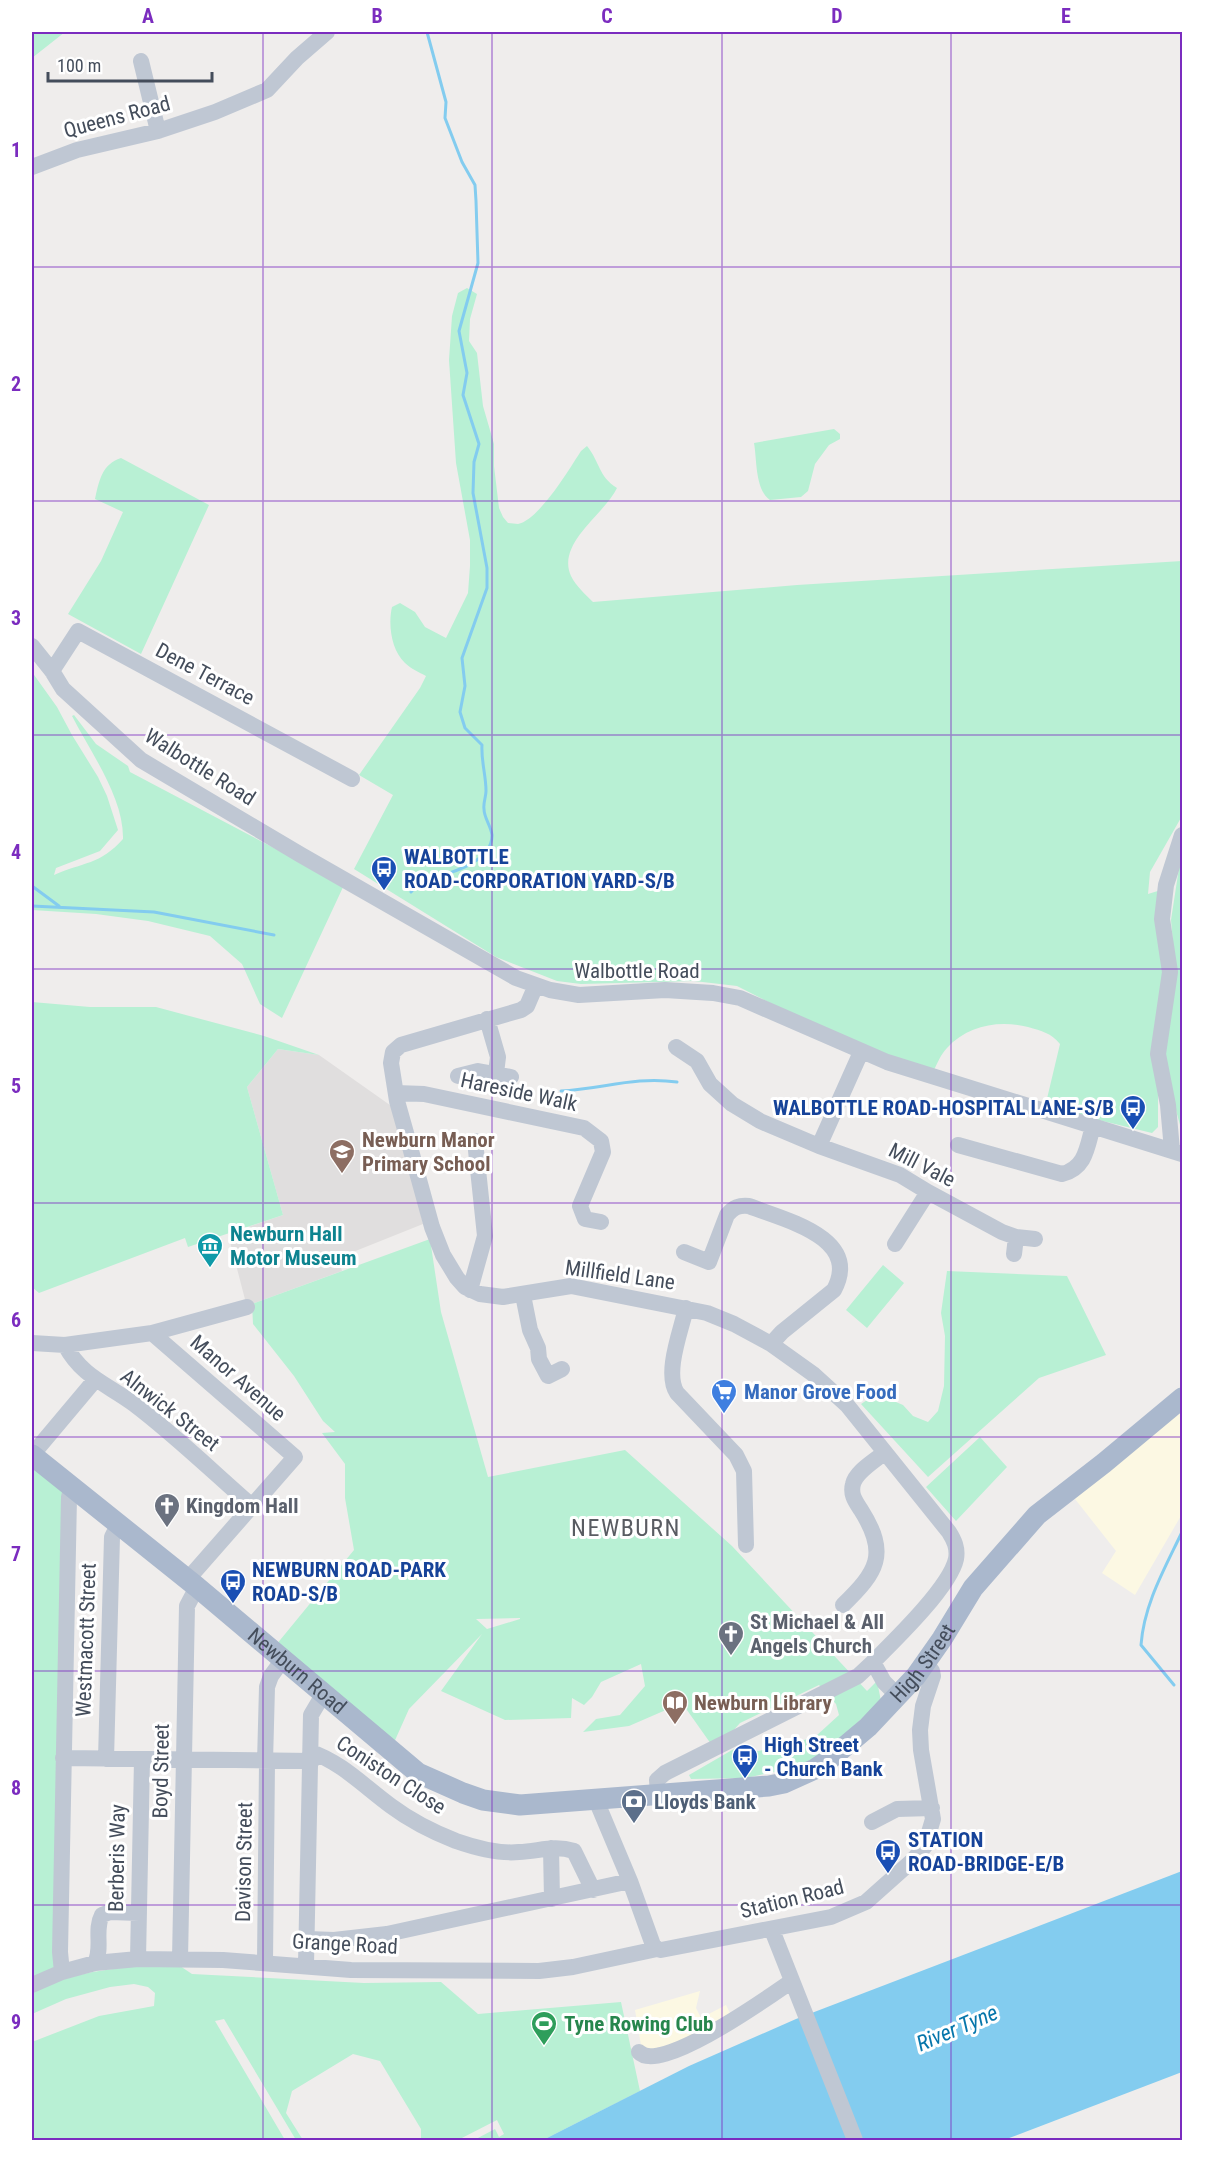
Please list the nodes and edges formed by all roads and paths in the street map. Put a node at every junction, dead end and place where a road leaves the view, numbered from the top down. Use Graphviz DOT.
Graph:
graph roads {
  1 [pos="327,32"];
  2 [pos="141,61"];
  3 [pos="158,131"];
  4 [pos="32,167"];
  5 [pos="32,646"];
  6 [pos="52,671"];
  7 [pos="352,779"];
  8 [pos="1182,835"];
  9 [pos="536,985"];
  10 [pos="488,1020"];
  11 [pos="676,1047"];
  12 [pos="861,1052"];
  13 [pos="458,1076"];
  14 [pos="396,1093"];
  15 [pos="1093,1126"];
  16 [pos="475,1141"];
  17 [pos="958,1145"];
  18 [pos="819,1146"];
  19 [pos="1177,1152"];
  20 [pos="928,1192"];
  21 [pos="602,1222"];
  22 [pos="1035,1239"];
  23 [pos="895,1244"];
  24 [pos="684,1252"];
  25 [pos="470,1290"];
  26 [pos="523,1295"];
  27 [pos="247,1307"];
  28 [pos="686,1308"];
  29 [pos="152,1333"];
  30 [pos="32,1343"];
  31 [pos="771,1344"];
  32 [pos="65,1346"];
  33 [pos="562,1369"];
  34 [pos="95,1380"];
  35 [pos="1182,1398"];
  36 [pos="885,1452"];
  37 [pos="32,1455"];
  38 [pos="72,1486"];
  39 [pos="252,1506"];
  40 [pos="119,1524"];
  41 [pos="746,1545"];
  42 [pos="193,1583"];
  43 [pos="843,1605"];
  44 [pos="284,1658"];
  45 [pos="873,1662"];
  46 [pos="926,1663"];
  47 [pos="324,1693"];
  48 [pos="898,1696"];
  49 [pos="311,1757"];
  50 [pos="63,1758"];
  51 [pos="106,1758"];
  52 [pos="142,1759"];
  53 [pos="184,1760"];
  54 [pos="266,1762"];
  55 [pos="658,1794"];
  56 [pos="596,1800"];
  57 [pos="932,1808"];
  58 [pos="872,1822"];
  59 [pos="551,1848"];
  60 [pos="630,1881"];
  61 [pos="593,1890"];
  62 [pos="552,1899"];
  63 [pos="138,1913"];
  64 [pos="772,1930"];
  65 [pos="308,1939"];
  66 [pos="657,1949"];
  67 [pos="138,1959"];
  68 [pos="180,1959"];
  69 [pos="265,1962"];
  70 [pos="95,1963"];
  71 [pos="306,1965"];
  72 [pos="62,1972"];
  73 [pos="792,1981"];
  74 [pos="32,1985"];
  75 [pos="639,2052"];
  76 [pos="855,2140"];
  1 -- 3 [label="street, Queens Road"];
  2 -- 3 [label="street"];
  3 -- 4 [label="street, Queens Road"];
  5 -- 6 [label="street, Walbottle Road"];
  6 -- 7 [label="street, Dene Terrace"];
  6 -- 9 [label="street, Walbottle Road"];
  8 -- 19 [label="street"];
  9 -- 10 [label="street"];
  9 -- 12 [label="street, Walbottle Road"];
  10 -- 13 [label="street"];
  10 -- 14 [label="street"];
  11 -- 18 [label="street, Mill Vale"];
  12 -- 15 [label="street, Walbottle Road"];
  12 -- 18 [label="street"];
  14 -- 21 [label="street, Hareside Walk"];
  14 -- 25 [label="street"];
  15 -- 17 [label="street"];
  15 -- 19 [label="street, Walbottle Road"];
  16 -- 25 [label="street"];
  18 -- 20 [label="street, Mill Vale"];
  20 -- 22 [label="street, Mill Vale"];
  20 -- 23 [label="street"];
  24 -- 31 [label="street"];
  25 -- 26 [label="street, Millfield Lane"];
  26 -- 28 [label="street, Millfield Lane"];
  26 -- 33 [label="street"];
  27 -- 29 [label="street"];
  28 -- 31 [label="street, Millfield Lane"];
  28 -- 41 [label="street"];
  29 -- 32 [label="street"];
  29 -- 39 [label="street, Manor Avenue"];
  30 -- 32 [label="street"];
  31 -- 36 [label="street, Millfield Lane"];
  32 -- 34 [label="street, Alnwick Street"];
  34 -- 37 [label="street"];
  34 -- 39 [label="street, Alnwick Street"];
  35 -- 46 [label="main road, High Street"];
  36 -- 43 [label="street"];
  36 -- 45 [label="street, Millfield Lane"];
  37 -- 38 [label="main road, Newburn Road"];
  38 -- 40 [label="main road, Newburn Road"];
  38 -- 50 [label="street"];
  39 -- 42 [label="street"];
  40 -- 42 [label="main road, Newburn Road"];
  40 -- 51 [label="street, Westmacott Street"];
  42 -- 44 [label="main road, Newburn Road"];
  42 -- 53 [label="street, Boyd Street"];
  44 -- 47 [label="main road, Newburn Road"];
  44 -- 54 [label="street, Davison Street"];
  45 -- 48 [label="street"];
  45 -- 55 [label="street, Millfield Lane"];
  46 -- 48 [label="main road, High Street"];
  46 -- 57 [label="street, Station Road"];
  47 -- 49 [label="street"];
  47 -- 56 [label="main road, Newburn Road"];
  48 -- 55 [label="main road, High Street"];
  49 -- 54 [label="street"];
  49 -- 59 [label="street, Coniston Close"];
  49 -- 65 [label="street"];
  50 -- 51 [label="street"];
  50 -- 72 [label="street"];
  51 -- 52 [label="street"];
  52 -- 53 [label="street"];
  52 -- 63 [label="street, Berberis Way"];
  53 -- 54 [label="street"];
  53 -- 68 [label="street, Boyd Street"];
  54 -- 69 [label="street, Davison Street"];
  55 -- 56 [label="main road, High Street"];
  56 -- 60 [label="street"];
  57 -- 58 [label="street"];
  57 -- 64 [label="street, Station Road"];
  59 -- 61 [label="street, Coniston Close"];
  59 -- 62 [label="street"];
  60 -- 61 [label="street"];
  60 -- 66 [label="street"];
  61 -- 62 [label="street"];
  62 -- 65 [label="street"];
  63 -- 67 [label="street, Berberis Way"];
  63 -- 70 [label="street"];
  64 -- 66 [label="street, Station Road"];
  64 -- 73 [label="street"];
  65 -- 71 [label="street"];
  66 -- 71 [label="street, Grange Road"];
  67 -- 68 [label="street, Grange Road"];
  67 -- 70 [label="street, Grange Road"];
  68 -- 69 [label="street, Grange Road"];
  69 -- 71 [label="street, Grange Road"];
  70 -- 72 [label="street, Grange Road"];
  72 -- 74 [label="street, Grange Road"];
  73 -- 75 [label="street"];
  73 -- 76 [label="street"];
}
